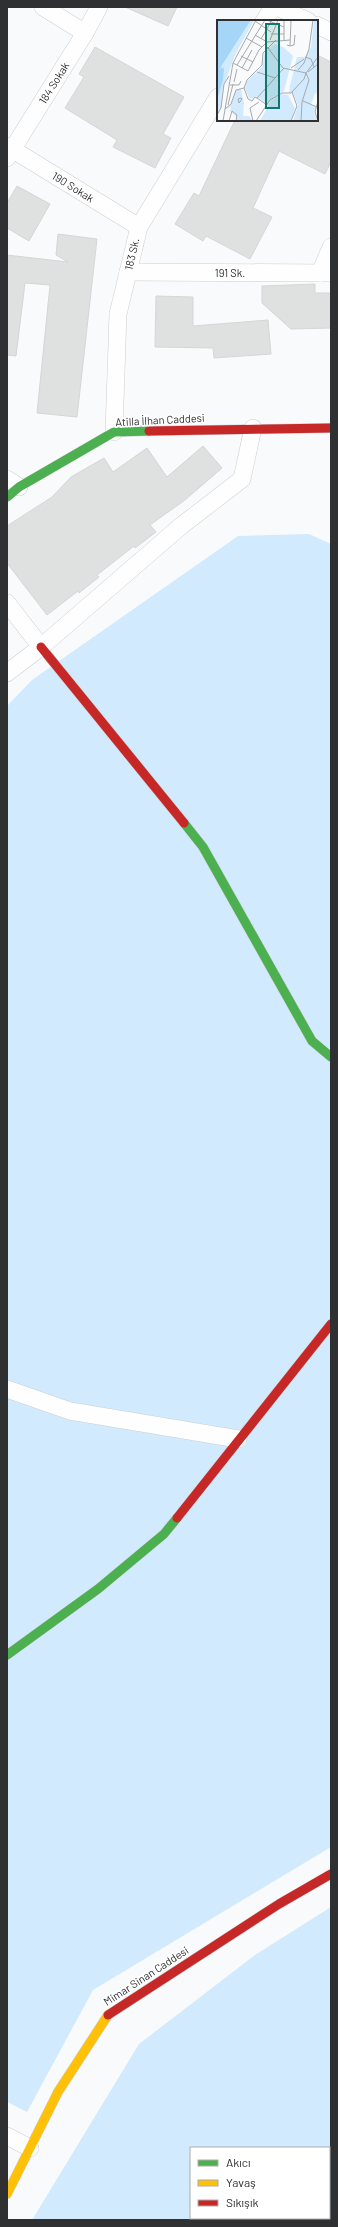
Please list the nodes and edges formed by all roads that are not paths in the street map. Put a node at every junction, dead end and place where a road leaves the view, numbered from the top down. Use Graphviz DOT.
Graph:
graph roads {
  1 [pos="42,7"];
  2 [pos="99,7"];
  3 [pos="273,7"];
  4 [pos="277,7"];
  5 [pos="265,20"];
  6 [pos="306,20"];
  7 [pos="318,26"];
  8 [pos="331,32"];
  9 [pos="85,33"];
  10 [pos="217,99"];
  11 [pos="9,152"];
  12 [pos="139,227"];
  13 [pos="331,247"];
  14 [pos="128,272"];
  15 [pos="326,273"];
  16 [pos="252,428"];
  17 [pos="331,428"];
  18 [pos="114,432"];
  19 [pos="11,488"];
  20 [pos="7,603"];
  21 [pos="41,647"];
  22 [pos="7,673"];
  23 [pos="331,1057"];
  24 [pos="331,1324"];
  25 [pos="7,1390"];
  26 [pos="238,1439"];
  27 [pos="7,1655"];
  28 [pos="331,1874"];
  29 [pos="7,2136"];
  30 [pos="30,2148"];
  31 [pos="7,2194"];
  1 -- 9 [label="street"];
  2 -- 9 [label="street, 184 Sokak"];
  3 -- 5 [label="street"];
  4 -- 6 [label="street"];
  7 -- 8 [label="street"];
  9 -- 11 [label="street, 184 Sokak"];
  10 -- 12 [label="street, 183 Sk."];
  11 -- 12 [label="street, 190 Sokak"];
  12 -- 14 [label="street, 183 Sk."];
  13 -- 15 [label="street"];
  14 -- 15 [label="street, 191 Sk."];
  14 -- 18 [label="street, 183 Sk."];
  16 -- 17 [label="street, Atilla İlhan Caddesi"];
  16 -- 18 [label="street, Atilla İlhan Caddesi"];
  16 -- 21 [label="street"];
  18 -- 19 [label="street, Atilla İlhan Caddesi"];
  20 -- 21 [label="street"];
  21 -- 22 [label="street"];
  21 -- 23 [label="street"];
  24 -- 26 [label="street"];
  25 -- 26 [label="street"];
  26 -- 27 [label="street"];
  28 -- 30 [label="street, Mimar Sinan Caddesi"];
  29 -- 30 [label="street"];
  30 -- 31 [label="street, Mimar Sinan Caddesi"];
}
